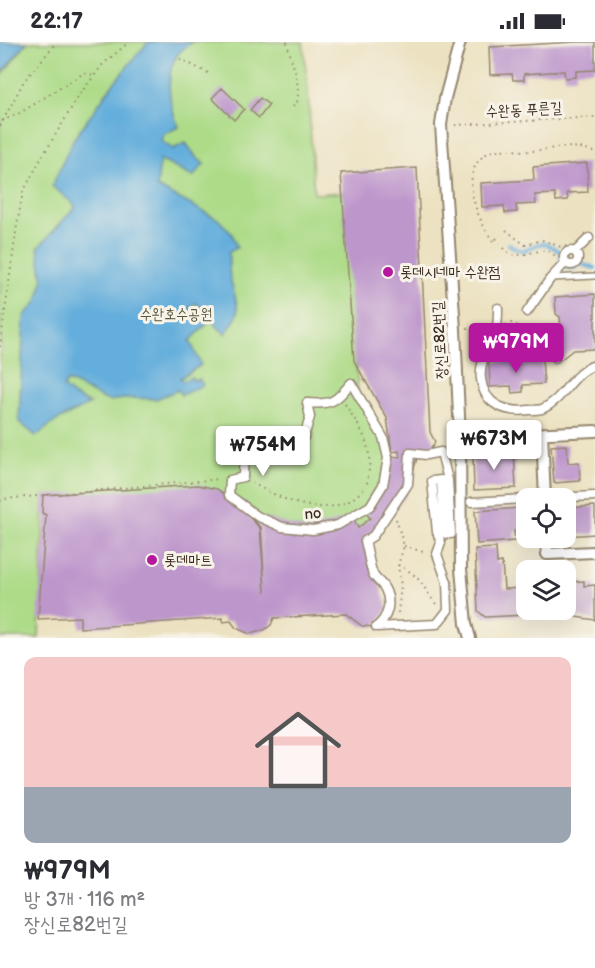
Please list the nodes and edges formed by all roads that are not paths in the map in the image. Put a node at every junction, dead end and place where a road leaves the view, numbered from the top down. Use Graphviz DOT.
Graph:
graph roads {
  1 [pos="460,42"];
  2 [pos="589,238"];
  3 [pos="595,276"];
  4 [pos="550,279"];
  5 [pos="498,308"];
  6 [pos="527,312"];
  7 [pos="595,365"];
  8 [pos="595,431"];
  9 [pos="542,434"];
  10 [pos="460,437"];
  11 [pos="241,477"];
  12 [pos="545,488"];
  13 [pos="595,496"];
  14 [pos="576,497"];
  15 [pos="516,500"];
  16 [pos="471,502"];
  17 [pos="547,548"];
  18 [pos="595,552"];
  19 [pos="437,553"];
  20 [pos="470,638"];
  1 -- 10 [label="street, 장신로82번길"];
  2 -- 4 [label="street"];
  3 -- 4 [label="lane"];
  4 -- 6 [label="street"];
  5 -- 7 [label="street"];
  8 -- 9 [label="street"];
  9 -- 10 [label="street"];
  9 -- 12 [label="street"];
  10 -- 20 [label="street, 장신로82번길"];
  11 -- 11 [label="street, no"];
  13 -- 14 [label="street"];
  15 -- 16 [label="street"];
  17 -- 18 [label="street"];
  19 -- 19 [label="street"];
}
